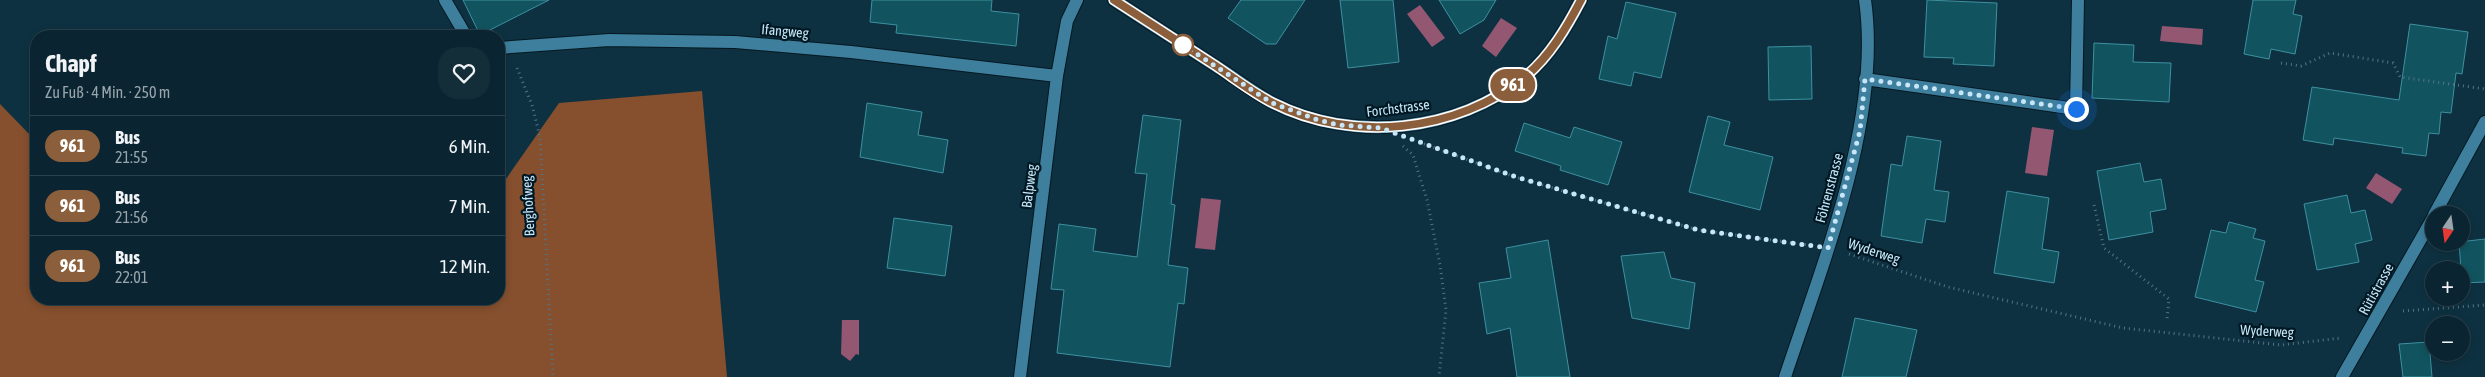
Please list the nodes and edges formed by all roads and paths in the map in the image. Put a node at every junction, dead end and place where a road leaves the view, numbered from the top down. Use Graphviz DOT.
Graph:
graph roads {
  1 [pos="445,0"];
  2 [pos="1076,0"];
  3 [pos="1114,0"];
  4 [pos="1581,0"];
  5 [pos="1865,0"];
  6 [pos="2078,0"];
  7 [pos="462,30"];
  8 [pos="505,49"];
  9 [pos="505,51"];
  10 [pos="2281,62"];
  11 [pos="1058,76"];
  12 [pos="1865,79"];
  13 [pos="2485,89"];
  14 [pos="2485,122"];
  15 [pos="1381,128"];
  16 [pos="1417,141"];
  17 [pos="2094,205"];
  18 [pos="2439,206"];
  19 [pos="2425,231"];
  20 [pos="1828,248"];
  21 [pos="2485,306"];
  22 [pos="2381,312"];
  23 [pos="2167,319"];
  24 [pos="2369,332"];
  25 [pos="553,377"];
  26 [pos="1020,377"];
  27 [pos="1439,377"];
  28 [pos="1785,377"];
  29 [pos="2342,377"];
  1 -- 7 [label="street"];
  2 -- 11 [label="street, Balpweg"];
  3 -- 15 [label="street, Forchstrasse"];
  4 -- 15 [label="street, Forchstrasse"];
  5 -- 12 [label="street, Föhrenstrasse"];
  6 -- 12 [label="street"];
  8 -- 11 [label="street, Ifangweg"];
  9 -- 25 [label="path, Berghofweg"];
  10 -- 13 [label="path"];
  11 -- 26 [label="street, Balpweg"];
  12 -- 20 [label="street, Föhrenstrasse"];
  14 -- 18 [label="street, Rütistrasse"];
  15 -- 27 [label="path"];
  16 -- 20 [label="path, Wyderweg"];
  17 -- 23 [label="path"];
  19 -- 22 [label="street, Rütistrasse"];
  20 -- 24 [label="path, Wyderweg"];
  20 -- 28 [label="street, Föhrenstrasse"];
  21 -- 22 [label="path"];
  22 -- 24 [label="street, Rütistrasse"];
  24 -- 29 [label="street, Rütistrasse"];
}
